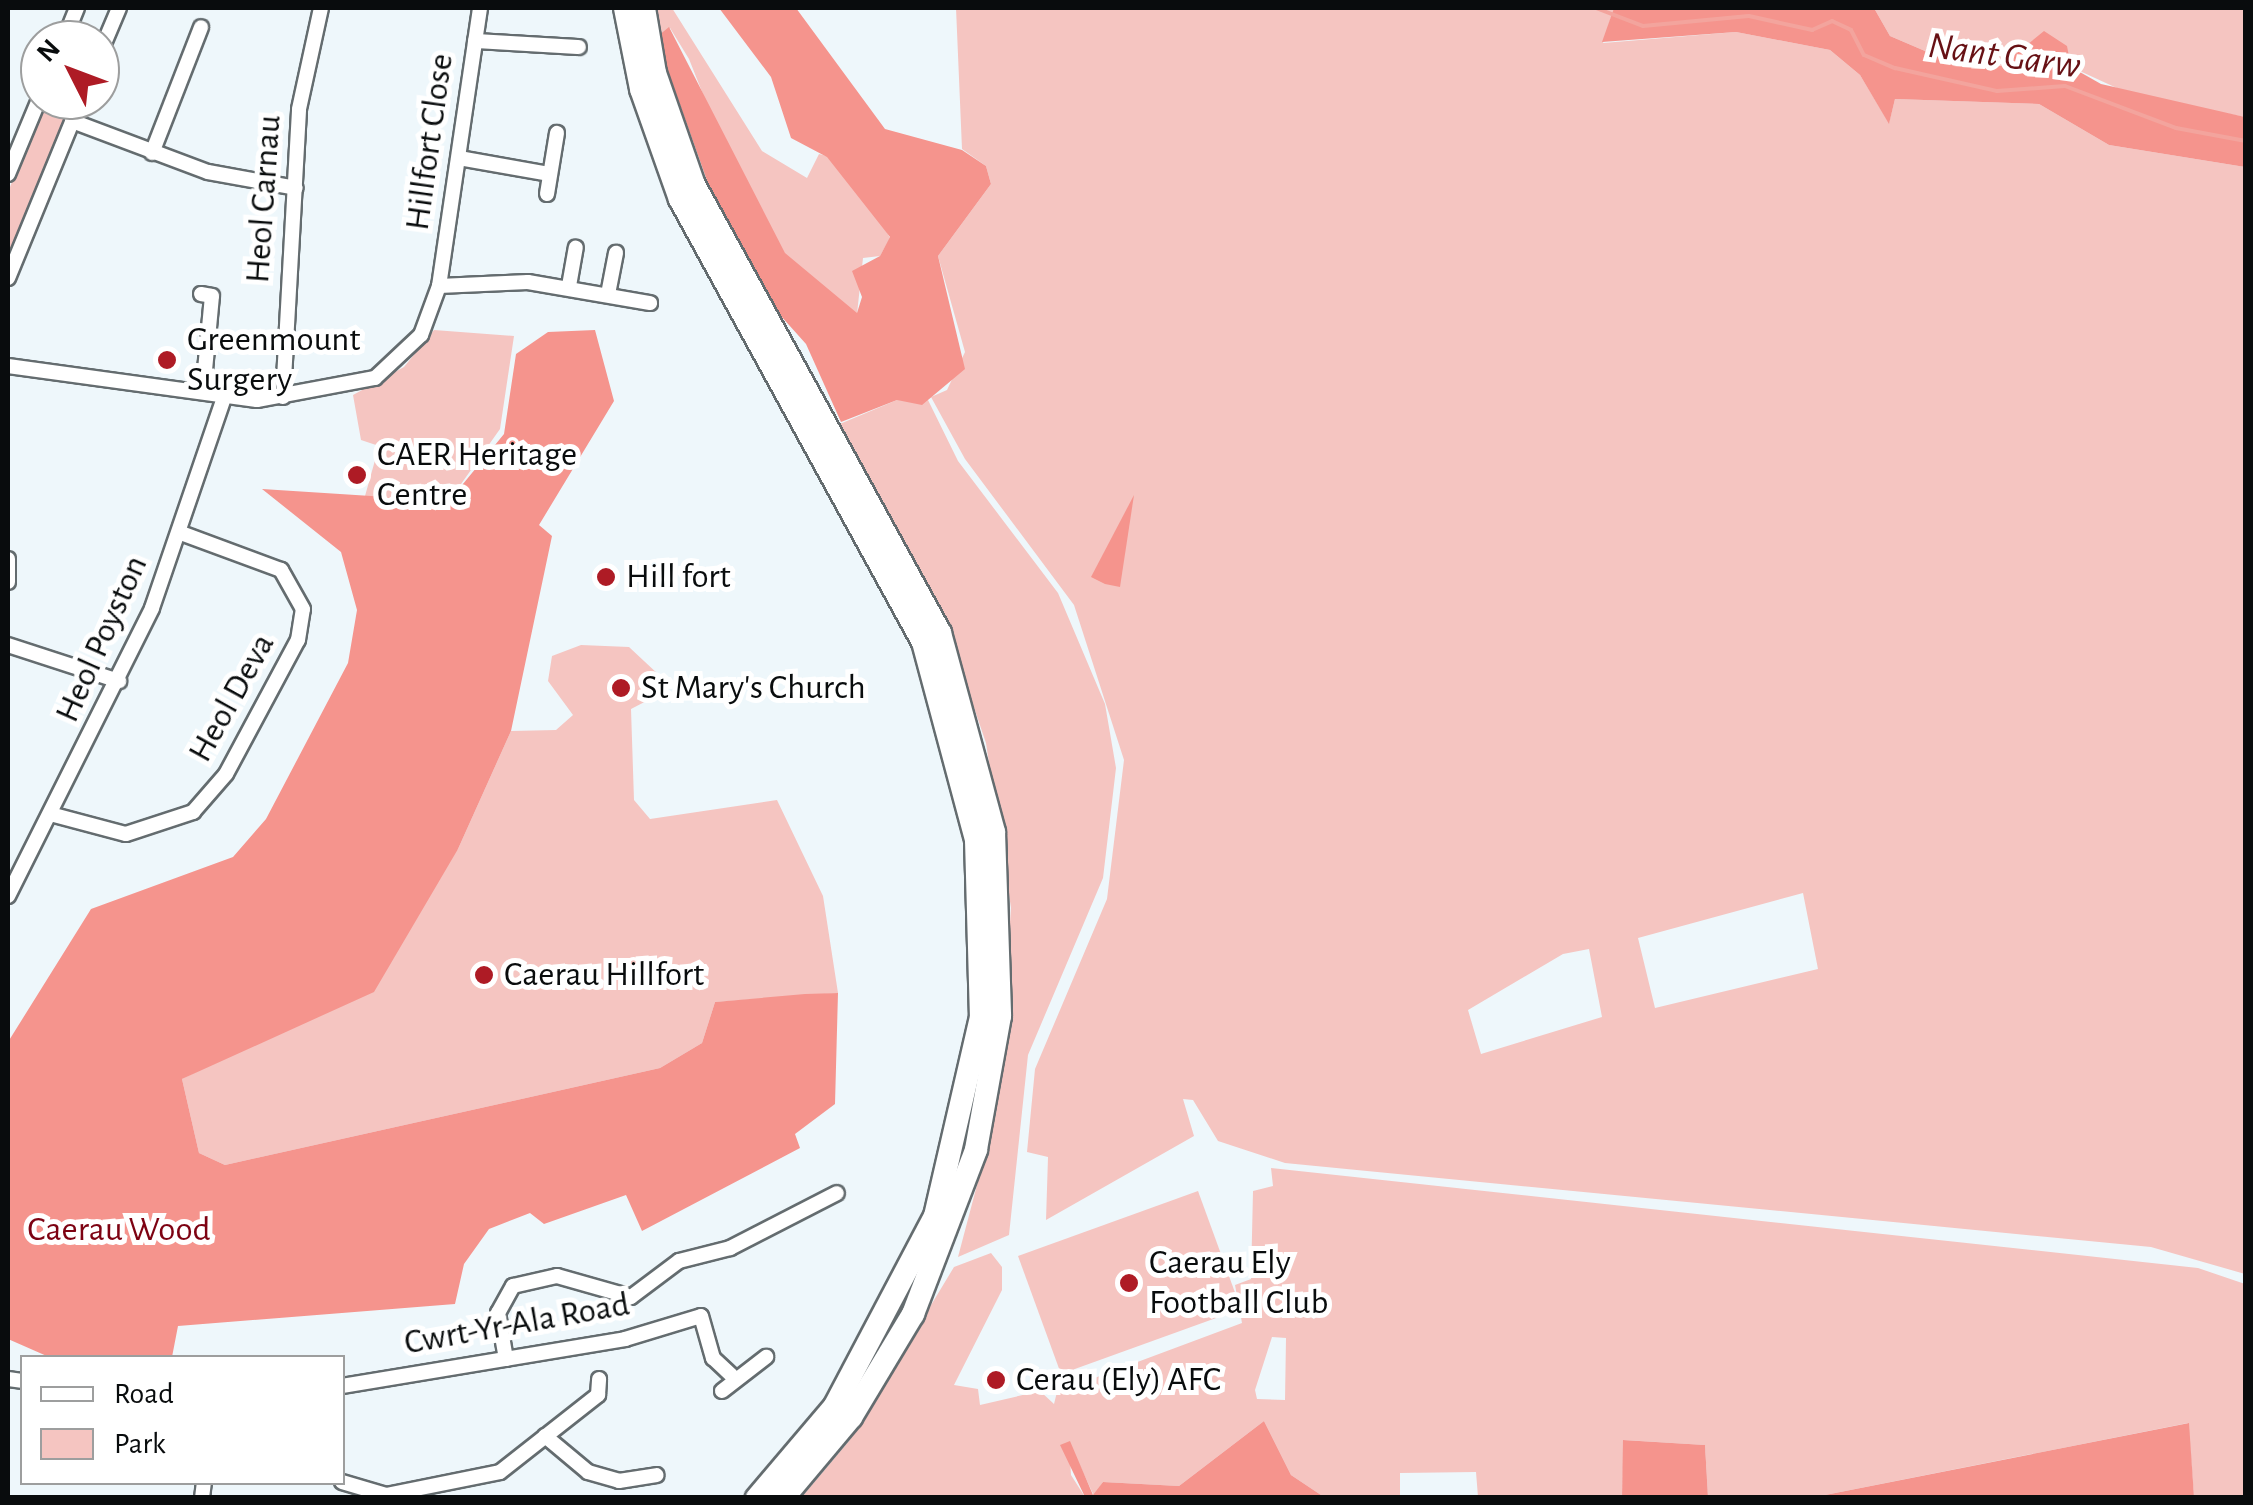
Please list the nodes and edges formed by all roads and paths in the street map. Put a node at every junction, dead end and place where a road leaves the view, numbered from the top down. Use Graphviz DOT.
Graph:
graph roads {
  1 [pos="321,8"];
  2 [pos="480,8"];
  3 [pos="625,8"];
  4 [pos="644,8"];
  5 [pos="201,27"];
  6 [pos="475,41"];
  7 [pos="579,47"];
  8 [pos="30,120"];
  9 [pos="72,121"];
  10 [pos="557,132"];
  11 [pos="152,153"];
  12 [pos="459,158"];
  13 [pos="8,174"];
  14 [pos="549,174"];
  15 [pos="296,188"];
  16 [pos="546,194"];
  17 [pos="576,248"];
  18 [pos="616,253"];
  19 [pos="8,278"];
  20 [pos="439,286"];
  21 [pos="570,286"];
  22 [pos="609,289"];
  23 [pos="201,294"];
  24 [pos="650,303"];
  25 [pos="8,366"];
  26 [pos="203,391"];
  27 [pos="225,395"];
  28 [pos="283,397"];
  29 [pos="181,533"];
  30 [pos="8,559"];
  31 [pos="8,582"];
  32 [pos="8,645"];
  33 [pos="119,681"];
  34 [pos="54,816"];
  35 [pos="8,896"];
  36 [pos="837,1193"];
  37 [pos="945,1216"];
  38 [pos="902,1311"];
  39 [pos="766,1357"];
  40 [pos="506,1359"];
  41 [pos="731,1375"];
  42 [pos="599,1380"];
  43 [pos="345,1386"];
  44 [pos="722,1391"];
  45 [pos="544,1436"];
  46 [pos="634,1463"];
  47 [pos="656,1475"];
  48 [pos="635,1479"];
  49 [pos="341,1488"];
  50 [pos="446,1490"];
  51 [pos="757,1498"];
  52 [pos="782,1498"];
  1 -- 15 [label="street, Heol Carnau"];
  2 -- 6 [label="street, Hillfort Close"];
  3 -- 37 [label="main road"];
  4 -- 37 [label="main road"];
  5 -- 11 [label="street"];
  6 -- 7 [label="street"];
  6 -- 12 [label="street, Hillfort Close"];
  8 -- 13 [label="street"];
  9 -- 11 [label="street"];
  9 -- 19 [label="street"];
  10 -- 14 [label="street"];
  11 -- 15 [label="street"];
  12 -- 14 [label="street"];
  12 -- 20 [label="street, Hillfort Close"];
  14 -- 16 [label="street"];
  15 -- 28 [label="street, Heol Carnau"];
  17 -- 21 [label="street"];
  18 -- 22 [label="street"];
  20 -- 21 [label="street"];
  20 -- 28 [label="street, Hillfort Close"];
  21 -- 22 [label="street"];
  22 -- 24 [label="street"];
  23 -- 26 [label="street"];
  25 -- 26 [label="street, Hillfort Close"];
  26 -- 27 [label="street, Hillfort Close"];
  27 -- 28 [label="street, Hillfort Close"];
  27 -- 29 [label="street, Heol Poyston"];
  29 -- 33 [label="street, Heol Poyston"];
  29 -- 34 [label="street, Heol Deva"];
  30 -- 31 [label="street"];
  32 -- 33 [label="street"];
  33 -- 34 [label="street, Heol Poyston"];
  34 -- 35 [label="street, Heol Poyston"];
  36 -- 40 [label="street"];
  37 -- 38 [label="main road"];
  38 -- 51 [label="main road"];
  38 -- 52 [label="main road"];
  39 -- 41 [label="street"];
  40 -- 41 [label="street, Cwrt-Yr-Ala Road"];
  40 -- 43 [label="street, Cwrt-Yr-Ala Road"];
  41 -- 44 [label="street"];
  42 -- 45 [label="street"];
  45 -- 48 [label="street"];
  45 -- 50 [label="street"];
  46 -- 48 [label="street"];
  47 -- 48 [label="street"];
  49 -- 50 [label="street"];
}
